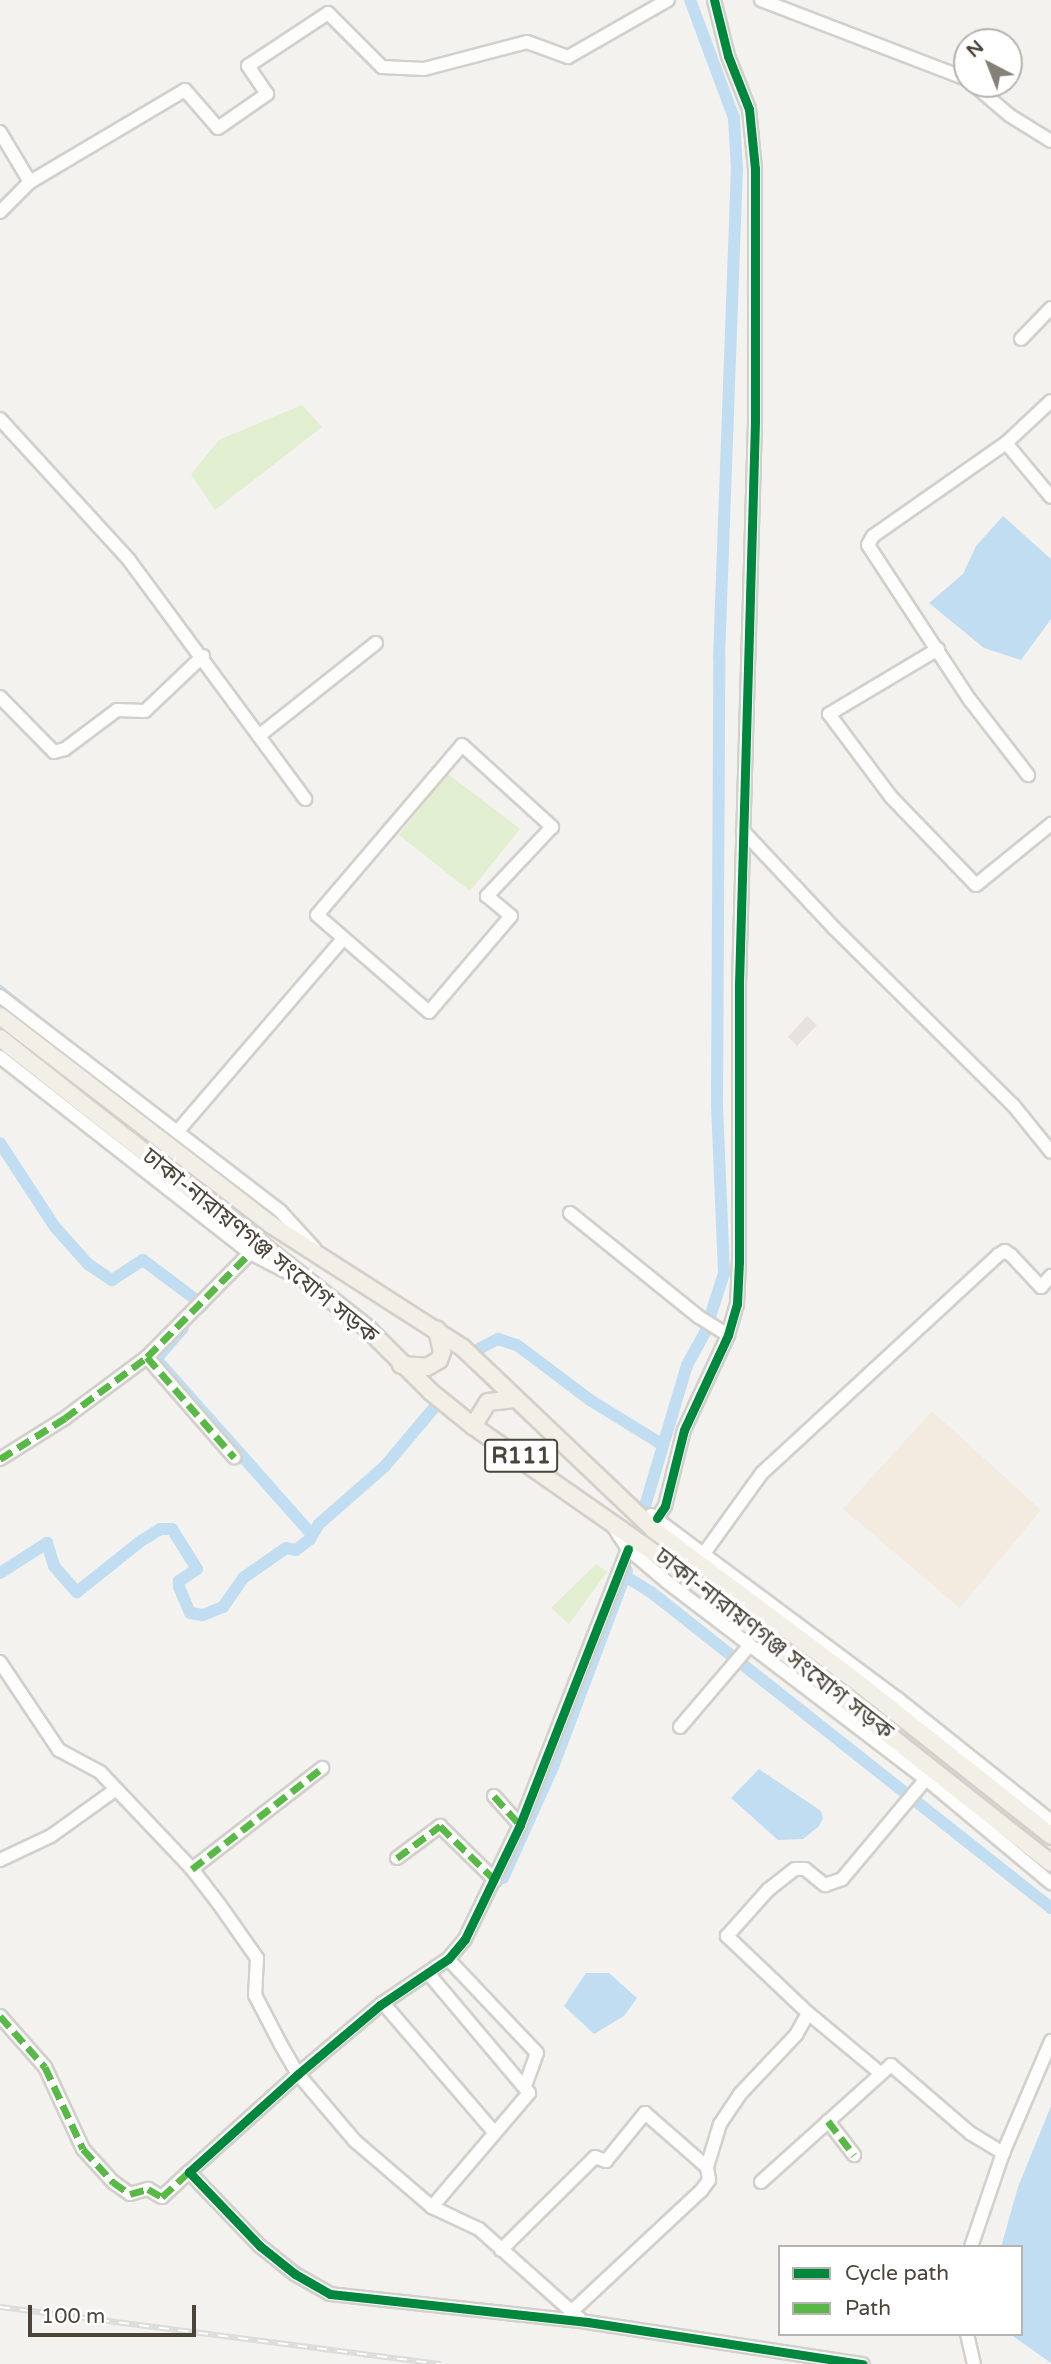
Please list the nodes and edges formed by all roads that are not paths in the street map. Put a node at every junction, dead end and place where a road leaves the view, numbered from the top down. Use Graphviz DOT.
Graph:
graph roads {
  1 [pos="668,0"];
  2 [pos="714,0"];
  3 [pos="761,0"];
  4 [pos="953,74"];
  5 [pos="989,98"];
  6 [pos="0,132"];
  7 [pos="1051,141"];
  8 [pos="30,182"];
  9 [pos="0,212"];
  10 [pos="1051,308"];
  11 [pos="1021,339"];
  12 [pos="1051,401"];
  13 [pos="0,419"];
  14 [pos="1006,443"];
  15 [pos="1051,497"];
  16 [pos="376,643"];
  17 [pos="938,649"];
  18 [pos="203,656"];
  19 [pos="0,697"];
  20 [pos="260,735"];
  21 [pos="1028,775"];
  22 [pos="305,799"];
  23 [pos="1051,824"];
  24 [pos="743,831"];
  25 [pos="343,939"];
  26 [pos="0,996"];
  27 [pos="0,1016"];
  28 [pos="0,1038"];
  29 [pos="5,1058"];
  30 [pos="177,1132"];
  31 [pos="1051,1152"];
  32 [pos="570,1213"];
  33 [pos="250,1253"];
  34 [pos="326,1261"];
  35 [pos="1051,1276"];
  36 [pos="308,1282"];
  37 [pos="437,1330"];
  38 [pos="726,1334"];
  39 [pos="147,1357"];
  40 [pos="401,1365"];
  41 [pos="516,1399"];
  42 [pos="473,1426"];
  43 [pos="234,1457"];
  44 [pos="0,1459"];
  45 [pos="621,1502"];
  46 [pos="607,1516"];
  47 [pos="657,1518"];
  48 [pos="628,1549"];
  49 [pos="705,1552"];
  50 [pos="747,1648"];
  51 [pos="0,1662"];
  52 [pos="680,1727"];
  53 [pos="322,1768"];
  54 [pos="922,1784"];
  55 [pos="115,1790"];
  56 [pos="494,1796"];
  57 [pos="1049,1817"];
  58 [pos="520,1825"];
  59 [pos="1051,1836"];
  60 [pos="397,1858"];
  61 [pos="0,1860"];
  62 [pos="1051,1863"];
  63 [pos="192,1869"];
  64 [pos="495,1880"];
  65 [pos="1051,1883"];
  66 [pos="448,1959"];
  67 [pos="428,1973"];
  68 [pos="383,2003"];
  69 [pos="808,2013"];
  70 [pos="0,2017"];
  71 [pos="1051,2041"];
  72 [pos="879,2072"];
  73 [pos="298,2074"];
  74 [pos="525,2086"];
  75 [pos="828,2121"];
  76 [pos="494,2131"];
  77 [pos="1003,2153"];
  78 [pos="854,2155"];
  79 [pos="707,2167"];
  80 [pos="189,2172"];
  81 [pos="761,2182"];
  82 [pos="432,2207"];
  83 [pos="972,2245"];
  84 [pos="501,2250"];
  85 [pos="570,2313"];
  86 [pos="587,2322"];
  87 [pos="967,2336"];
  88 [pos="863,2364"];
  89 [pos="974,2364"];
  1 -- 8 [label="street"];
  2 -- 24 [label="street"];
  3 -- 4 [label="street"];
  5 -- 7 [label="street"];
  6 -- 8 [label="street"];
  8 -- 9 [label="street"];
  10 -- 11 [label="street"];
  12 -- 14 [label="street"];
  13 -- 18 [label="street"];
  14 -- 15 [label="street"];
  14 -- 17 [label="street"];
  16 -- 20 [label="street"];
  17 -- 21 [label="street"];
  17 -- 23 [label="street"];
  18 -- 19 [label="street"];
  18 -- 20 [label="street"];
  20 -- 22 [label="street"];
  24 -- 31 [label="street"];
  24 -- 38 [label="street"];
  25 -- 25 [label="street"];
  25 -- 30 [label="street"];
  26 -- 30 [label="street"];
  27 -- 34 [label="main road, ঢাকা-নারায়ণগঞ্জ সংযোগ সড়ক / R111"];
  28 -- 29 [label="main road, ঢাকা-নারায়ণগঞ্জ সংযোগ সড়ক / R111"];
  29 -- 33 [label="street"];
  29 -- 36 [label="main road, ঢাকা-নারায়ণগঞ্জ সংযোগ সড়ক / R111"];
  30 -- 34 [label="street"];
  32 -- 38 [label="street"];
  33 -- 36 [label="street"];
  33 -- 39 [label="street"];
  34 -- 37 [label="main road, ঢাকা-নারায়ণগঞ্জ সংযোগ সড়ক / R111"];
  35 -- 49 [label="street"];
  36 -- 40 [label="main road, ঢাকা-নারায়ণগঞ্জ সংযোগ সড়ক / R111"];
  37 -- 40 [label="main road"];
  37 -- 41 [label="main road, ঢাকা-নারায়ণগঞ্জ সংযোগ সড়ক / R111"];
  38 -- 47 [label="street"];
  39 -- 43 [label="street"];
  39 -- 44 [label="street"];
  40 -- 42 [label="main road, ঢাকা-নারায়ণগঞ্জ সংযোগ সড়ক / R111"];
  41 -- 42 [label="main road"];
  41 -- 45 [label="main road, ঢাকা-নারায়ণগঞ্জ সংযোগ সড়ক / R111"];
  42 -- 46 [label="main road, ঢাকা-নারায়ণগঞ্জ সংযোগ সড়ক / R111"];
  45 -- 47 [label="street"];
  45 -- 59 [label="main road, ঢাকা-নারায়ণগঞ্জ সংযোগ সড়ক / R111"];
  46 -- 48 [label="street"];
  46 -- 62 [label="main road, ঢাকা-নারায়ণগঞ্জ সংযোগ সড়ক / R111"];
  47 -- 49 [label="street"];
  48 -- 50 [label="street"];
  48 -- 58 [label="street"];
  49 -- 57 [label="street"];
  50 -- 52 [label="street"];
  50 -- 54 [label="street"];
  51 -- 55 [label="street"];
  53 -- 63 [label="street"];
  54 -- 65 [label="street"];
  54 -- 69 [label="street"];
  55 -- 61 [label="street"];
  55 -- 63 [label="street"];
  56 -- 58 [label="street"];
  58 -- 64 [label="street"];
  60 -- 64 [label="street"];
  63 -- 73 [label="street"];
  64 -- 66 [label="street"];
  66 -- 67 [label="street"];
  66 -- 74 [label="street"];
  67 -- 68 [label="street"];
  67 -- 74 [label="street"];
  68 -- 73 [label="street"];
  68 -- 76 [label="street"];
  69 -- 72 [label="street"];
  69 -- 79 [label="street"];
  70 -- 80 [label="street"];
  71 -- 77 [label="street"];
  72 -- 75 [label="street"];
  72 -- 77 [label="street"];
  73 -- 80 [label="street"];
  73 -- 82 [label="street"];
  74 -- 76 [label="street"];
  75 -- 78 [label="street"];
  75 -- 81 [label="street"];
  76 -- 82 [label="street"];
  77 -- 83 [label="street"];
  79 -- 84 [label="street"];
  79 -- 85 [label="street"];
  80 -- 86 [label="street"];
  82 -- 84 [label="street"];
  84 -- 85 [label="street"];
  85 -- 86 [label="street"];
  86 -- 88 [label="street"];
  87 -- 89 [label="street"];
}
